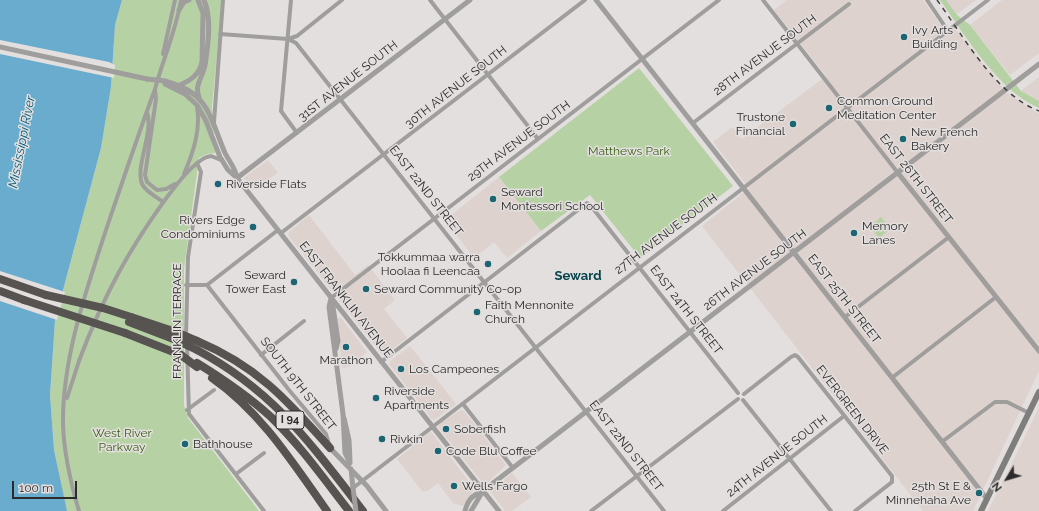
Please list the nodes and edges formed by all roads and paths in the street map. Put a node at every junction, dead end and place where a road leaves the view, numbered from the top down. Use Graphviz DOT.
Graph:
graph roads {
  1 [pos="175,0"];
  2 [pos="181,0"];
  3 [pos="188,0"];
  4 [pos="198,0"];
  5 [pos="204,0"];
  6 [pos="223,0"];
  7 [pos="291,0"];
  8 [pos="342,0"];
  9 [pos="430,0"];
  10 [pos="470,0"];
  11 [pos="585,0"];
  12 [pos="596,0"];
  13 [pos="719,0"];
  14 [pos="763,0"];
  15 [pos="927,0"];
  16 [pos="988,0"];
  17 [pos="849,4"];
  18 [pos="179,10"];
  19 [pos="445,19"];
  20 [pos="948,31"];
  21 [pos="220,34"];
  22 [pos="288,39"];
  23 [pos="797,44"];
  24 [pos="0,47"];
  25 [pos="642,59"];
  26 [pos="162,63"];
  27 [pos="1039,64"];
  28 [pos="488,74"];
  29 [pos="166,83"];
  30 [pos="180,86"];
  31 [pos="155,89"];
  32 [pos="200,98"];
  33 [pos="341,99"];
  34 [pos="197,105"];
  35 [pos="847,108"];
  36 [pos="146,112"];
  37 [pos="693,123"];
  38 [pos="214,124"];
  39 [pos="297,133"];
  40 [pos="538,139"];
  41 [pos="384,154"];
  42 [pos="222,160"];
  43 [pos="197,163"];
  44 [pos="898,173"];
  45 [pos="183,176"];
  46 [pos="237,178"];
  47 [pos="177,183"];
  48 [pos="744,187"];
  49 [pos="164,202"];
  50 [pos="434,218"];
  51 [pos="280,232"];
  52 [pos="949,237"];
  53 [pos="794,252"];
  54 [pos="640,267"];
  55 [pos="0,278"];
  56 [pos="485,282"];
  57 [pos="186,285"];
  58 [pos="207,285"];
  59 [pos="0,292"];
  60 [pos="996,297"];
  61 [pos="331,298"];
  62 [pos="845,317"];
  63 [pos="304,321"];
  64 [pos="690,332"];
  65 [pos="197,346"];
  66 [pos="536,347"];
  67 [pos="1039,351"];
  68 [pos="261,355"];
  69 [pos="70,358"];
  70 [pos="79,360"];
  71 [pos="381,362"];
  72 [pos="197,365"];
  73 [pos="893,377"];
  74 [pos="214,390"];
  75 [pos="1039,392"];
  76 [pos="738,393"];
  77 [pos="744,394"];
  78 [pos="738,399"];
  79 [pos="743,400"];
  80 [pos="65,403"];
  81 [pos="462,404"];
  82 [pos="187,410"];
  83 [pos="586,412"];
  84 [pos="1029,413"];
  85 [pos="844,416"];
  86 [pos="432,426"];
  87 [pos="943,441"];
  88 [pos="330,448"];
  89 [pos="264,453"];
  90 [pos="790,458"];
  91 [pos="513,468"];
  92 [pos="351,470"];
  93 [pos="236,474"];
  94 [pos="636,476"];
  95 [pos="362,481"];
  96 [pos="355,487"];
  97 [pos="483,491"];
  98 [pos="987,498"];
  99 [pos="79,511"];
  100 [pos="264,511"];
  101 [pos="327,511"];
  102 [pos="349,511"];
  103 [pos="356,511"];
  104 [pos="363,511"];
  105 [pos="386,511"];
  106 [pos="465,511"];
  107 [pos="471,511"];
  108 [pos="499,511"];
  109 [pos="591,511"];
  110 [pos="664,511"];
  111 [pos="722,511"];
  112 [pos="831,511"];
  113 [pos="855,511"];
  114 [pos="981,511"];
  1 -- 26 [label="street"];
  2 -- 18 [label="street"];
  3 -- 18 [label="street"];
  4 -- 30 [label="street"];
  5 -- 32 [label="street"];
  6 -- 21 [label="street"];
  7 -- 22 [label="street"];
  8 -- 22 [label="street"];
  9 -- 19 [label="street"];
  10 -- 19 [label="street, 31ST AVENUE SOUTH"];
  11 -- 28 [label="street, 30TH AVENUE SOUTH"];
  12 -- 25 [label="street, EAST 25TH STREET"];
  13 -- 25 [label="street, 29TH AVENUE SOUTH"];
  14 -- 23 [label="street, EAST 26TH STREET"];
  15 -- 20 [label="street"];
  16 -- 20 [label="street, 27TH AVENUE SOUTH"];
  17 -- 23 [label="street, 28TH AVENUE SOUTH"];
  18 -- 26 [label="street"];
  19 -- 28 [label="street"];
  19 -- 33 [label="street, 31ST AVENUE SOUTH"];
  20 -- 35 [label="street, 27TH AVENUE SOUTH"];
  21 -- 22 [label="street"];
  21 -- 38 [label="street"];
  22 -- 33 [label="street, EAST 22ND STREET"];
  22 -- 39 [label="street"];
  23 -- 35 [label="street, EAST 26TH STREET"];
  23 -- 37 [label="street, 28TH AVENUE SOUTH"];
  24 -- 29 [label="street, bridge"];
  25 -- 37 [label="street, EAST 25TH STREET"];
  25 -- 40 [label="street, 29TH AVENUE SOUTH"];
  26 -- 31 [label="street"];
  27 -- 44 [label="street, 26TH AVENUE SOUTH"];
  28 -- 40 [label="street"];
  28 -- 41 [label="street, 30TH AVENUE SOUTH"];
  29 -- 30 [label="street, EAST FRANKLIN AVENUE"];
  29 -- 34 [label="street, EAST FRANKLIN AVENUE"];
  30 -- 32 [label="street, EAST FRANKLIN AVENUE"];
  31 -- 36 [label="street"];
  31 -- 47 [label="street"];
  32 -- 38 [label="street, EAST FRANKLIN AVENUE"];
  33 -- 39 [label="street, 31ST AVENUE SOUTH"];
  33 -- 41 [label="street, EAST 22ND STREET"];
  34 -- 42 [label="street, EAST FRANKLIN AVENUE"];
  34 -- 45 [label="street"];
  35 -- 44 [label="street, EAST 26TH STREET"];
  35 -- 48 [label="street, 27TH AVENUE SOUTH"];
  36 -- 49 [label="street"];
  36 -- 69 [label="street"];
  37 -- 48 [label="street, EAST 25TH STREET"];
  38 -- 46 [label="street, EAST FRANKLIN AVENUE"];
  39 -- 46 [label="street, 31ST AVENUE SOUTH"];
  40 -- 50 [label="street, 29TH AVENUE SOUTH"];
  41 -- 50 [label="street, EAST 22ND STREET"];
  41 -- 51 [label="street, 30TH AVENUE SOUTH"];
  42 -- 43 [label="street"];
  42 -- 46 [label="street, EAST FRANKLIN AVENUE"];
  43 -- 45 [label="street"];
  43 -- 57 [label="street, FRANKLIN TERRACE"];
  44 -- 52 [label="street, EAST 26TH STREET"];
  44 -- 53 [label="street, 26TH AVENUE SOUTH"];
  45 -- 47 [label="street"];
  46 -- 51 [label="street, EAST FRANKLIN AVENUE"];
  47 -- 49 [label="street"];
  48 -- 53 [label="street, EAST 25TH STREET"];
  48 -- 54 [label="street, 27TH AVENUE SOUTH"];
  49 -- 70 [label="street"];
  50 -- 56 [label="street, EAST 22ND STREET"];
  50 -- 61 [label="street, 29TH AVENUE SOUTH"];
  51 -- 58 [label="street, 30TH AVENUE SOUTH"];
  51 -- 61 [label="street, EAST FRANKLIN AVENUE"];
  52 -- 60 [label="street, EAST 26TH STREET"];
  52 -- 62 [label="street"];
  53 -- 62 [label="street, EAST 25TH STREET"];
  53 -- 64 [label="street, 26TH AVENUE SOUTH"];
  54 -- 56 [label="street, EAST 24TH STREET"];
  54 -- 64 [label="street, EAST 24TH STREET"];
  54 -- 66 [label="street, 27TH AVENUE SOUTH"];
  55 -- 65 [label="highway, I 94, bridge"];
  56 -- 66 [label="street, EAST 22ND STREET"];
  56 -- 71 [label="street"];
  57 -- 58 [label="street"];
  57 -- 82 [label="street, FRANKLIN TERRACE"];
  58 -- 68 [label="street, SOUTH 9TH STREET"];
  59 -- 72 [label="highway, bridge"];
  60 -- 67 [label="street, EAST 26TH STREET"];
  60 -- 73 [label="street"];
  61 -- 71 [label="street, EAST FRANKLIN AVENUE"];
  61 -- 92 [label="street"];
  62 -- 73 [label="street, EAST 25TH STREET"];
  63 -- 68 [label="street"];
  64 -- 76 [label="street, EAST 24TH STREET"];
  64 -- 83 [label="street, 26TH AVENUE SOUTH"];
  65 -- 88 [label="highway"];
  65 -- 104 [label="highway, I 94"];
  66 -- 81 [label="street, 27TH AVENUE SOUTH"];
  66 -- 83 [label="street, EAST 22ND STREET"];
  68 -- 88 [label="street, SOUTH 9TH STREET"];
  69 -- 70 [label="street"];
  69 -- 80 [label="street"];
  70 -- 80 [label="street"];
  71 -- 86 [label="street, EAST FRANKLIN AVENUE"];
  72 -- 101 [label="highway"];
  72 -- 102 [label="highway, I 94"];
  73 -- 87 [label="street, EAST 25TH STREET"];
  74 -- 82 [label="street"];
  75 -- 84 [label="main road"];
  76 -- 77 [label="street"];
  76 -- 78 [label="street"];
  77 -- 79 [label="street"];
  77 -- 85 [label="street, EVERGREEN DRIVE"];
  78 -- 79 [label="street"];
  78 -- 94 [label="street"];
  79 -- 90 [label="street"];
  80 -- 99 [label="street"];
  81 -- 86 [label="street, 27TH AVENUE SOUTH"];
  81 -- 91 [label="street"];
  82 -- 93 [label="street"];
  83 -- 91 [label="street, 26TH AVENUE SOUTH"];
  83 -- 94 [label="street, EAST 22ND STREET"];
  84 -- 87 [label="street"];
  84 -- 98 [label="main road"];
  85 -- 90 [label="street, 24TH AVENUE SOUTH"];
  85 -- 113 [label="street, EVERGREEN DRIVE"];
  86 -- 95 [label="street, 27TH AVENUE SOUTH"];
  86 -- 97 [label="street, EAST FRANKLIN AVENUE"];
  87 -- 98 [label="street, EAST 25TH STREET"];
  88 -- 92 [label="street, SOUTH 9TH STREET"];
  89 -- 93 [label="street"];
  90 -- 111 [label="street, 24TH AVENUE SOUTH"];
  90 -- 112 [label="street"];
  91 -- 97 [label="street, 26TH AVENUE SOUTH"];
  92 -- 95 [label="street, SOUTH 9TH STREET"];
  92 -- 96 [label="street"];
  93 -- 100 [label="street"];
  94 -- 109 [label="street"];
  94 -- 110 [label="street, EAST 22ND STREET"];
  95 -- 96 [label="street, 27TH AVENUE SOUTH"];
  95 -- 105 [label="street, SOUTH 9TH STREET"];
  96 -- 103 [label="street, bridge"];
  97 -- 106 [label="street, 26TH AVENUE SOUTH"];
  97 -- 107 [label="street, 26TH AVENUE SOUTH"];
  97 -- 108 [label="street, EAST FRANKLIN AVENUE"];
  98 -- 114 [label="main road"];
}
